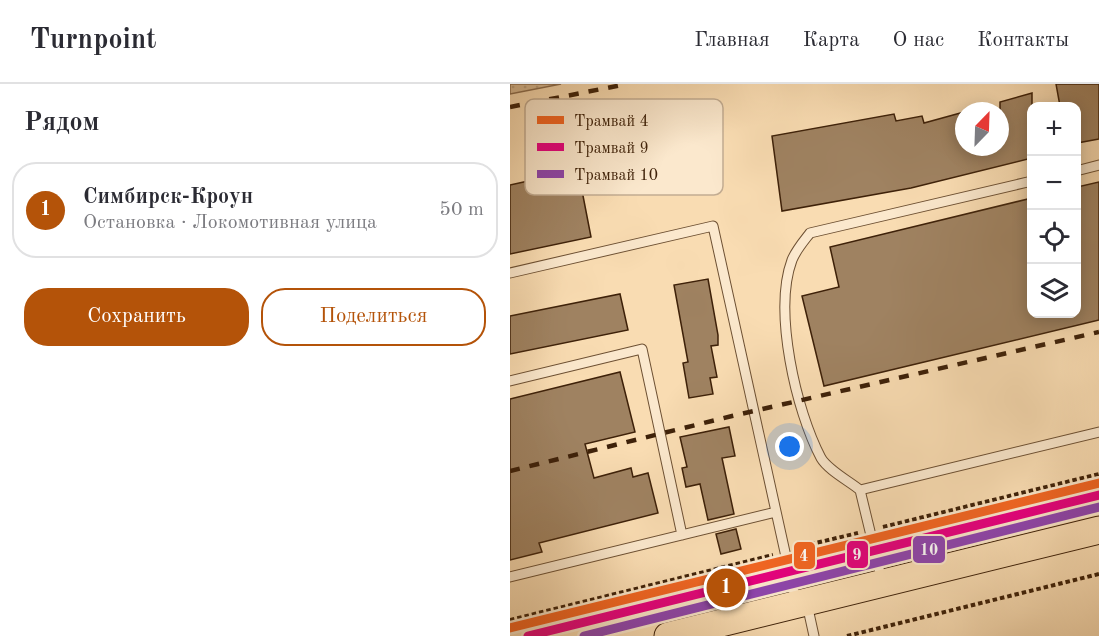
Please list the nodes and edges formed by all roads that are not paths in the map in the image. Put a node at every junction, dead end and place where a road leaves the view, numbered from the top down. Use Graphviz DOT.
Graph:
graph roads {
  1 [pos="1099,165"];
  2 [pos="1081,170"];
  3 [pos="1027,182"];
  4 [pos="510,273"];
  5 [pos="510,381"];
  6 [pos="1099,432"];
  7 [pos="860,490"];
  8 [pos="776,512"];
  9 [pos="1099,530"];
  10 [pos="681,535"];
  11 [pos="510,577"];
  12 [pos="883,583"];
  13 [pos="801,603"];
  14 [pos="668,636"];
  15 [pos="814,636"];
  1 -- 2 [label="lane"];
  3 -- 7 [label="lane"];
  4 -- 8 [label="lane"];
  5 -- 10 [label="lane"];
  6 -- 7 [label="lane"];
  7 -- 12 [label="lane"];
  8 -- 10 [label="lane"];
  8 -- 13 [label="lane"];
  9 -- 12 [label="main road"];
  10 -- 11 [label="lane"];
  12 -- 13 [label="main road"];
  13 -- 14 [label="main road"];
  13 -- 15 [label="lane"];
}
